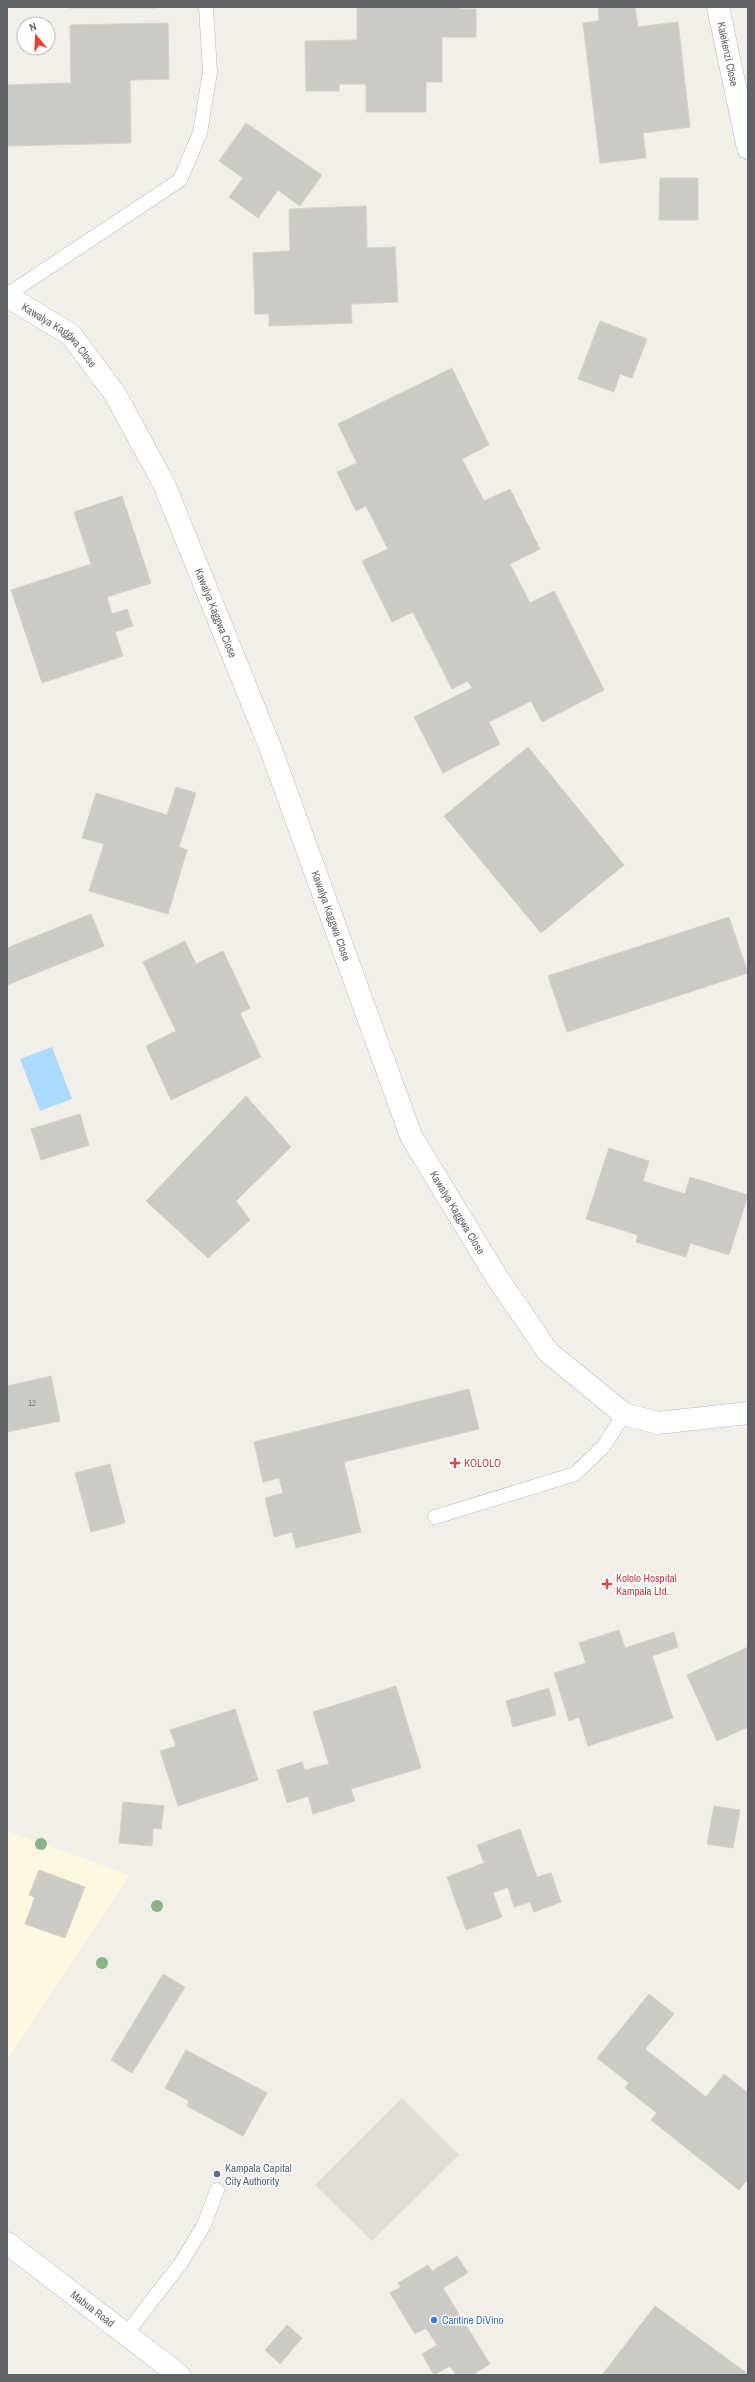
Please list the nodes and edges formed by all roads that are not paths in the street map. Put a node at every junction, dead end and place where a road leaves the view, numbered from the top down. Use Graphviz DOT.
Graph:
graph roads {
  1 [pos="206,7"];
  2 [pos="718,7"];
  3 [pos="748,148"];
  4 [pos="7,296"];
  5 [pos="748,1413"];
  6 [pos="624,1414"];
  7 [pos="435,1518"];
  8 [pos="217,2190"];
  9 [pos="7,2243"];
  10 [pos="126,2334"];
  11 [pos="169,2372"];
  1 -- 4 [label="lane"];
  2 -- 3 [label="street, Kalekenzi Close"];
  4 -- 6 [label="street, Kawalya Kaggwa Close"];
  5 -- 6 [label="street, Kawalya Kaggwa Close"];
  6 -- 7 [label="lane"];
  8 -- 10 [label="lane"];
  9 -- 10 [label="street, Mabua Road"];
  10 -- 11 [label="street, Mabua Road"];
}
